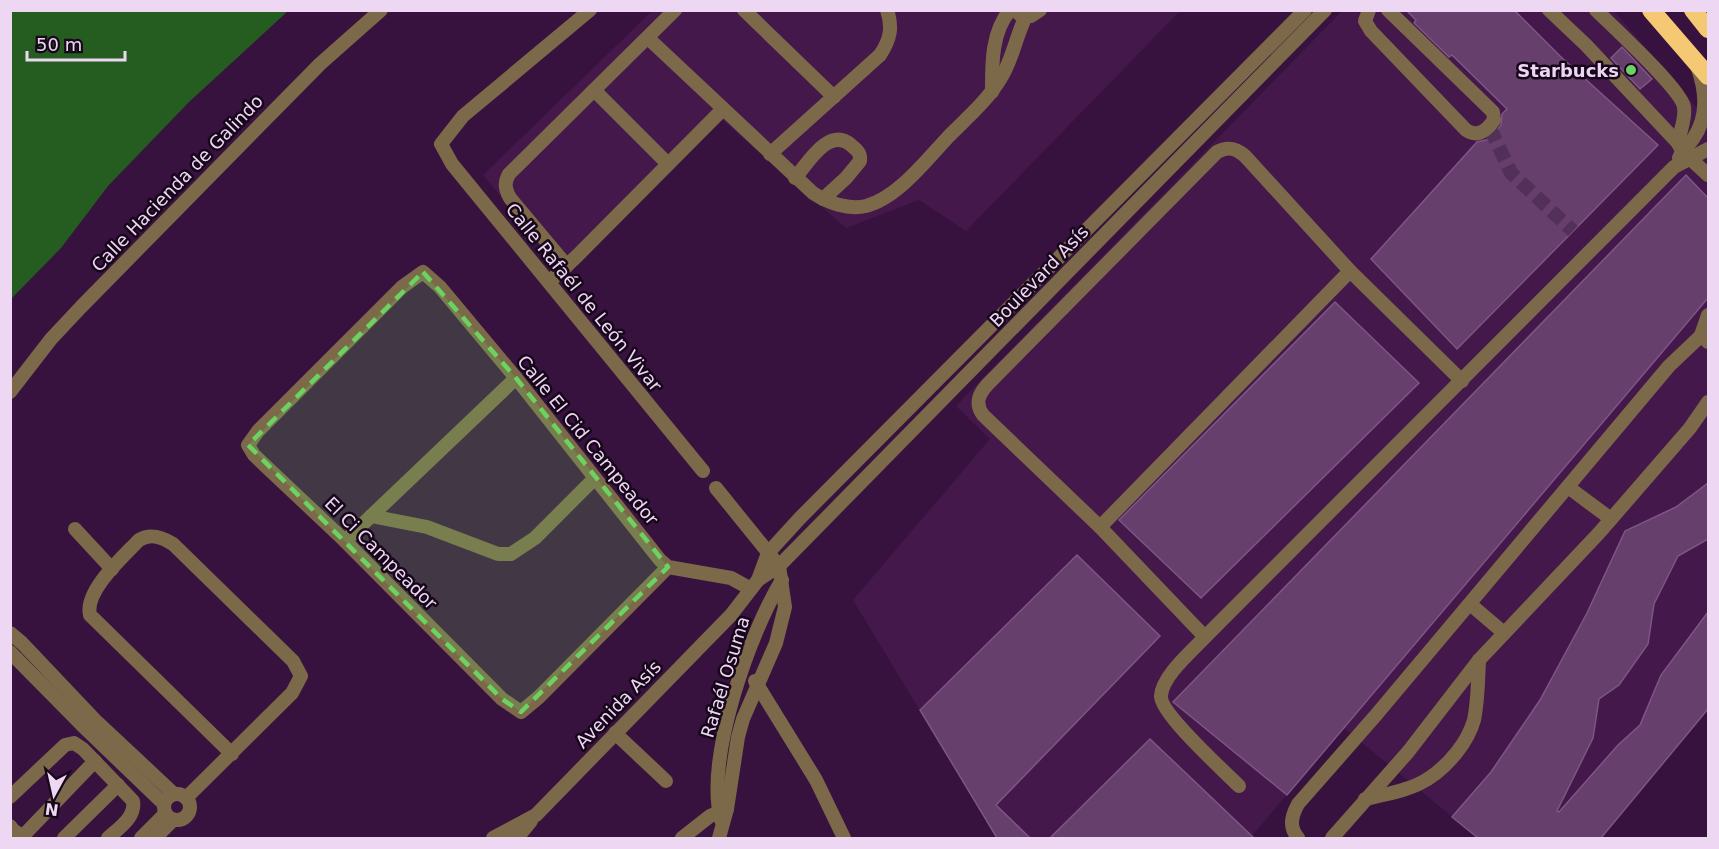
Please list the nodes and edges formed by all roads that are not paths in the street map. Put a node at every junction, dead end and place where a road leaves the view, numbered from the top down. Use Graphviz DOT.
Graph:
graph roads {
  1 [pos="381,10"];
  2 [pos="590,10"];
  3 [pos="675,10"];
  4 [pos="744,10"];
  5 [pos="887,10"];
  6 [pos="1010,10"];
  7 [pos="1040,10"];
  8 [pos="1305,10"];
  9 [pos="1325,10"];
  10 [pos="1369,10"];
  11 [pos="1388,10"];
  12 [pos="1550,10"];
  13 [pos="1596,10"];
  14 [pos="1651,10"];
  15 [pos="1695,11"];
  16 [pos="1020,13"];
  17 [pos="1708,29"];
  18 [pos="648,38"];
  19 [pos="1695,61"];
  20 [pos="1708,76"];
  21 [pos="594,90"];
  22 [pos="992,92"];
  23 [pos="834,97"];
  24 [pos="723,109"];
  25 [pos="1708,149"];
  26 [pos="1684,151"];
  27 [pos="770,154"];
  28 [pos="668,164"];
  29 [pos="1144,172"];
  30 [pos="1708,175"];
  31 [pos="795,178"];
  32 [pos="1155,183"];
  33 [pos="823,199"];
  34 [pos="567,266"];
  35 [pos="423,272"];
  36 [pos="1350,272"];
  37 [pos="549,282"];
  38 [pos="1708,315"];
  39 [pos="1706,335"];
  40 [pos="516,378"];
  41 [pos="938,380"];
  42 [pos="1462,381"];
  43 [pos="951,391"];
  44 [pos="10,392"];
  45 [pos="1708,402"];
  46 [pos="862,456"];
  47 [pos="876,468"];
  48 [pos="703,471"];
  49 [pos="595,478"];
  50 [pos="1568,487"];
  51 [pos="716,488"];
  52 [pos="371,516"];
  53 [pos="1611,519"];
  54 [pos="1100,527"];
  55 [pos="75,529"];
  56 [pos="345,541"];
  57 [pos="768,553"];
  58 [pos="668,567"];
  59 [pos="112,569"];
  60 [pos="780,573"];
  61 [pos="754,585"];
  62 [pos="1470,604"];
  63 [pos="10,633"];
  64 [pos="1504,633"];
  65 [pos="1205,637"];
  66 [pos="10,652"];
  67 [pos="1479,660"];
  68 [pos="744,666"];
  69 [pos="758,685"];
  70 [pos="91,725"];
  71 [pos="615,733"];
  72 [pos="232,754"];
  73 [pos="95,761"];
  74 [pos="666,781"];
  75 [pos="118,785"];
  76 [pos="1239,786"];
  77 [pos="10,797"];
  78 [pos="1365,799"];
  79 [pos="172,806"];
  80 [pos="536,815"];
  81 [pos="722,821"];
  82 [pos="10,826"];
  83 [pos="24,837"];
  84 [pos="64,838"];
  85 [pos="108,838"];
  86 [pos="141,838"];
  87 [pos="155,838"];
  88 [pos="493,838"];
  89 [pos="517,838"];
  90 [pos="682,838"];
  91 [pos="844,838"];
  92 [pos="1298,838"];
  93 [pos="1332,838"];
  1 -- 44 [label="street, Calle Hacienda de Galindo"];
  2 -- 37 [label="street, Calle Rafaél de León Vivar"];
  3 -- 18 [label="street"];
  4 -- 23 [label="street"];
  5 -- 23 [label="street"];
  6 -- 22 [label="street"];
  7 -- 16 [label="street"];
  8 -- 29 [label="street, Boulevard Asís"];
  9 -- 32 [label="street, Boulevard Asís"];
  10 -- 11 [label="street"];
  12 -- 26 [label="street"];
  13 -- 26 [label="street"];
  14 -- 19 [label="highway"];
  15 -- 17 [label="highway"];
  16 -- 22 [label="street"];
  18 -- 21 [label="street"];
  18 -- 24 [label="street"];
  19 -- 20 [label="highway"];
  19 -- 26 [label="street"];
  21 -- 28 [label="street"];
  21 -- 34 [label="street"];
  22 -- 33 [label="street"];
  23 -- 27 [label="street"];
  24 -- 27 [label="street"];
  24 -- 28 [label="street"];
  25 -- 26 [label="street"];
  26 -- 30 [label="street"];
  26 -- 42 [label="street"];
  27 -- 31 [label="street"];
  28 -- 34 [label="street"];
  29 -- 32 [label="street"];
  29 -- 41 [label="street, Boulevard Asís"];
  31 -- 33 [label="street"];
  31 -- 33 [label="street"];
  32 -- 43 [label="street, Boulevard Asís"];
  34 -- 37 [label="street"];
  35 -- 40 [label="street, Calle El Cid Campeador"];
  35 -- 56 [label="street, El Ci Campeador"];
  36 -- 42 [label="street"];
  36 -- 54 [label="street"];
  36 -- 54 [label="street"];
  37 -- 48 [label="street, Calle Rafaél de León Vivar"];
  38 -- 39 [label="street"];
  39 -- 50 [label="street"];
  40 -- 49 [label="street, Calle El Cid Campeador"];
  40 -- 52 [label="street"];
  41 -- 43 [label="street"];
  41 -- 46 [label="street, Boulevard Asís"];
  42 -- 65 [label="street"];
  43 -- 47 [label="street, Boulevard Asís"];
  45 -- 53 [label="street"];
  46 -- 47 [label="street"];
  46 -- 57 [label="street, Boulevard Asís"];
  47 -- 60 [label="street, Boulevard Asís"];
  49 -- 52 [label="street"];
  49 -- 58 [label="street, Calle El Cid Campeador"];
  50 -- 53 [label="street"];
  50 -- 62 [label="street"];
  51 -- 57 [label="street"];
  52 -- 56 [label="street"];
  53 -- 64 [label="street"];
  54 -- 65 [label="street"];
  55 -- 59 [label="street"];
  56 -- 58 [label="street, El Ci Campeador"];
  57 -- 60 [label="street"];
  57 -- 61 [label="street, Avenida Asís"];
  58 -- 61 [label="street"];
  59 -- 72 [label="street"];
  59 -- 72 [label="street"];
  60 -- 61 [label="street, Avenida Asís"];
  60 -- 68 [label="street, Rafaél Osuma"];
  60 -- 69 [label="street, Rafaél Osuma"];
  61 -- 71 [label="street, Avenida Asís"];
  62 -- 64 [label="street"];
  62 -- 92 [label="street"];
  63 -- 70 [label="street"];
  64 -- 67 [label="street"];
  65 -- 76 [label="street"];
  66 -- 70 [label="street"];
  67 -- 78 [label="street"];
  67 -- 78 [label="street"];
  68 -- 69 [label="street"];
  68 -- 81 [label="street, Rafaél Osuma"];
  69 -- 81 [label="street, Rafaél Osuma"];
  69 -- 91 [label="street"];
  70 -- 79 [label="street"];
  71 -- 74 [label="street"];
  71 -- 80 [label="street, Avenida Asís"];
  72 -- 79 [label="street"];
  73 -- 75 [label="street"];
  73 -- 77 [label="street"];
  73 -- 83 [label="street"];
  75 -- 84 [label="street"];
  75 -- 85 [label="street"];
  78 -- 93 [label="street"];
  79 -- 86 [label="street"];
  79 -- 87 [label="street"];
  80 -- 88 [label="street, Avenida Asís"];
  80 -- 89 [label="street"];
  81 -- 90 [label="street"];
  82 -- 83 [label="street"];
}
